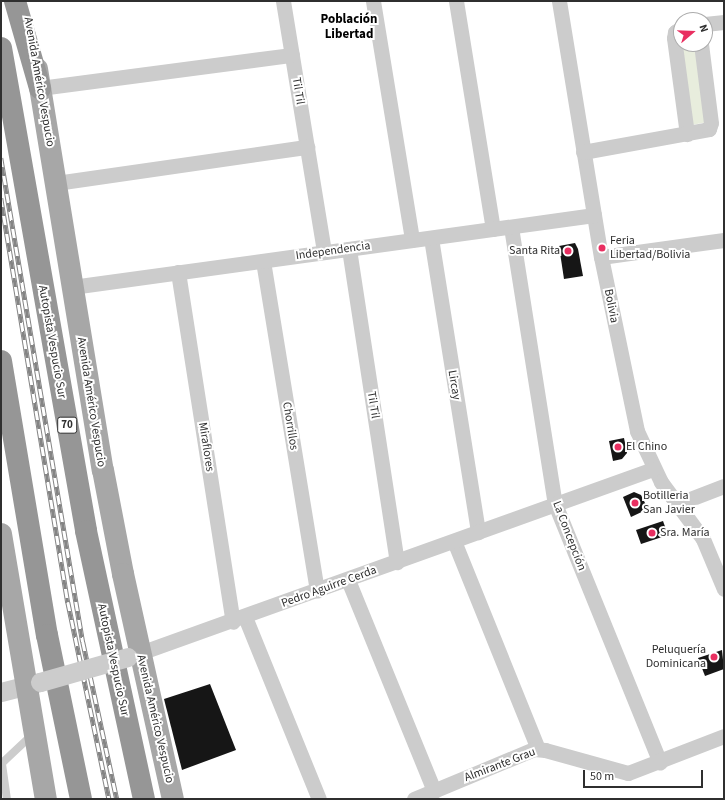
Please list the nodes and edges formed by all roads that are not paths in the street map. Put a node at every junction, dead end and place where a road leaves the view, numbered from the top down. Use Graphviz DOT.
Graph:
graph roads {
  1 [pos="15,1"];
  2 [pos="25,1"];
  3 [pos="283,1"];
  4 [pos="373,1"];
  5 [pos="456,1"];
  6 [pos="558,1"];
  7 [pos="724,22"];
  8 [pos="713,23"];
  9 [pos="1,48"];
  10 [pos="680,52"];
  11 [pos="702,52"];
  12 [pos="292,55"];
  13 [pos="40,88"];
  14 [pos="687,134"];
  15 [pos="306,147"];
  16 [pos="583,152"];
  17 [pos="56,183"];
  18 [pos="594,215"];
  19 [pos="511,227"];
  20 [pos="493,229"];
  21 [pos="431,238"];
  22 [pos="412,240"];
  23 [pos="724,240"];
  24 [pos="349,249"];
  25 [pos="324,252"];
  26 [pos="601,257"];
  27 [pos="263,261"];
  28 [pos="178,272"];
  29 [pos="72,287"];
  30 [pos="1,361"];
  31 [pos="653,469"];
  32 [pos="724,486"];
  33 [pos="555,504"];
  34 [pos="677,504"];
  35 [pos="478,532"];
  36 [pos="1,534"];
  37 [pos="454,541"];
  38 [pos="397,562"];
  39 [pos="348,580"];
  40 [pos="723,585"];
  41 [pos="318,591"];
  42 [pos="239,619"];
  43 [pos="134,655"];
  44 [pos="33,684"];
  45 [pos="1,692"];
  46 [pos="35,732"];
  47 [pos="724,736"];
  48 [pos="538,749"];
  49 [pos="660,762"];
  50 [pos="1,764"];
  51 [pos="434,791"];
  52 [pos="7,799"];
  53 [pos="46,799"];
  54 [pos="81,799"];
  55 [pos="144,799"];
  56 [pos="173,799"];
  57 [pos="319,799"];
  58 [pos="414,799"];
  1 -- 13 [label="highway"];
  2 -- 13 [label="main road, Avenida Américo Vespucio"];
  3 -- 12 [label="street, Til Til"];
  4 -- 22 [label="street"];
  5 -- 20 [label="street"];
  6 -- 16 [label="street, Bolivia"];
  7 -- 8 [label="street"];
  9 -- 55 [label="highway, Autopista Vespucio Sur / 70"];
  10 -- 14 [label="street"];
  11 -- 14 [label="street"];
  12 -- 13 [label="street"];
  12 -- 15 [label="street, Til Til"];
  13 -- 17 [label="main road, Avenida Américo Vespucio"];
  14 -- 16 [label="street"];
  15 -- 17 [label="street"];
  15 -- 25 [label="street, Til Til"];
  16 -- 18 [label="street, Bolivia"];
  17 -- 29 [label="main road, Avenida Américo Vespucio"];
  18 -- 19 [label="street, Independencia"];
  18 -- 26 [label="street, Bolivia"];
  19 -- 20 [label="street, Independencia"];
  19 -- 33 [label="street, La Concepción"];
  20 -- 21 [label="street, Independencia"];
  21 -- 22 [label="street, Independencia"];
  21 -- 35 [label="street, Lircay"];
  22 -- 24 [label="street, Independencia"];
  23 -- 26 [label="street"];
  24 -- 25 [label="street, Independencia"];
  24 -- 38 [label="street, Til Til"];
  25 -- 27 [label="street, Independencia"];
  26 -- 31 [label="street, Bolivia"];
  27 -- 28 [label="street, Independencia"];
  27 -- 41 [label="street, Chorrillos"];
  28 -- 29 [label="street, Independencia"];
  28 -- 42 [label="street, Miraflores"];
  29 -- 43 [label="main road, Avenida Américo Vespucio"];
  30 -- 54 [label="highway"];
  31 -- 33 [label="street, Pedro Aguirre Cerda"];
  31 -- 34 [label="street, Bolivia"];
  32 -- 34 [label="street"];
  33 -- 35 [label="street, Pedro Aguirre Cerda"];
  33 -- 49 [label="street, La Concepción"];
  34 -- 40 [label="street, Bolivia"];
  35 -- 37 [label="street, Pedro Aguirre Cerda"];
  36 -- 44 [label="main road"];
  37 -- 38 [label="street, Pedro Aguirre Cerda"];
  37 -- 48 [label="street"];
  38 -- 39 [label="street, Pedro Aguirre Cerda"];
  39 -- 41 [label="street, Pedro Aguirre Cerda"];
  39 -- 51 [label="street"];
  41 -- 42 [label="street, Pedro Aguirre Cerda"];
  42 -- 43 [label="street, Pedro Aguirre Cerda"];
  42 -- 57 [label="street, Miraflores"];
  43 -- 44 [label="street, Pedro Aguirre Cerda, bridge"];
  43 -- 56 [label="main road, Avenida Américo Vespucio"];
  44 -- 45 [label="street, Pedro Aguirre Cerda"];
  44 -- 46 [label="main road"];
  46 -- 50 [label="lane"];
  46 -- 53 [label="main road"];
  47 -- 49 [label="street, Almirante Grau"];
  48 -- 49 [label="street, Almirante Grau"];
  48 -- 51 [label="street, Almirante Grau"];
  50 -- 52 [label="lane"];
  51 -- 58 [label="street, Almirante Grau"];
}
